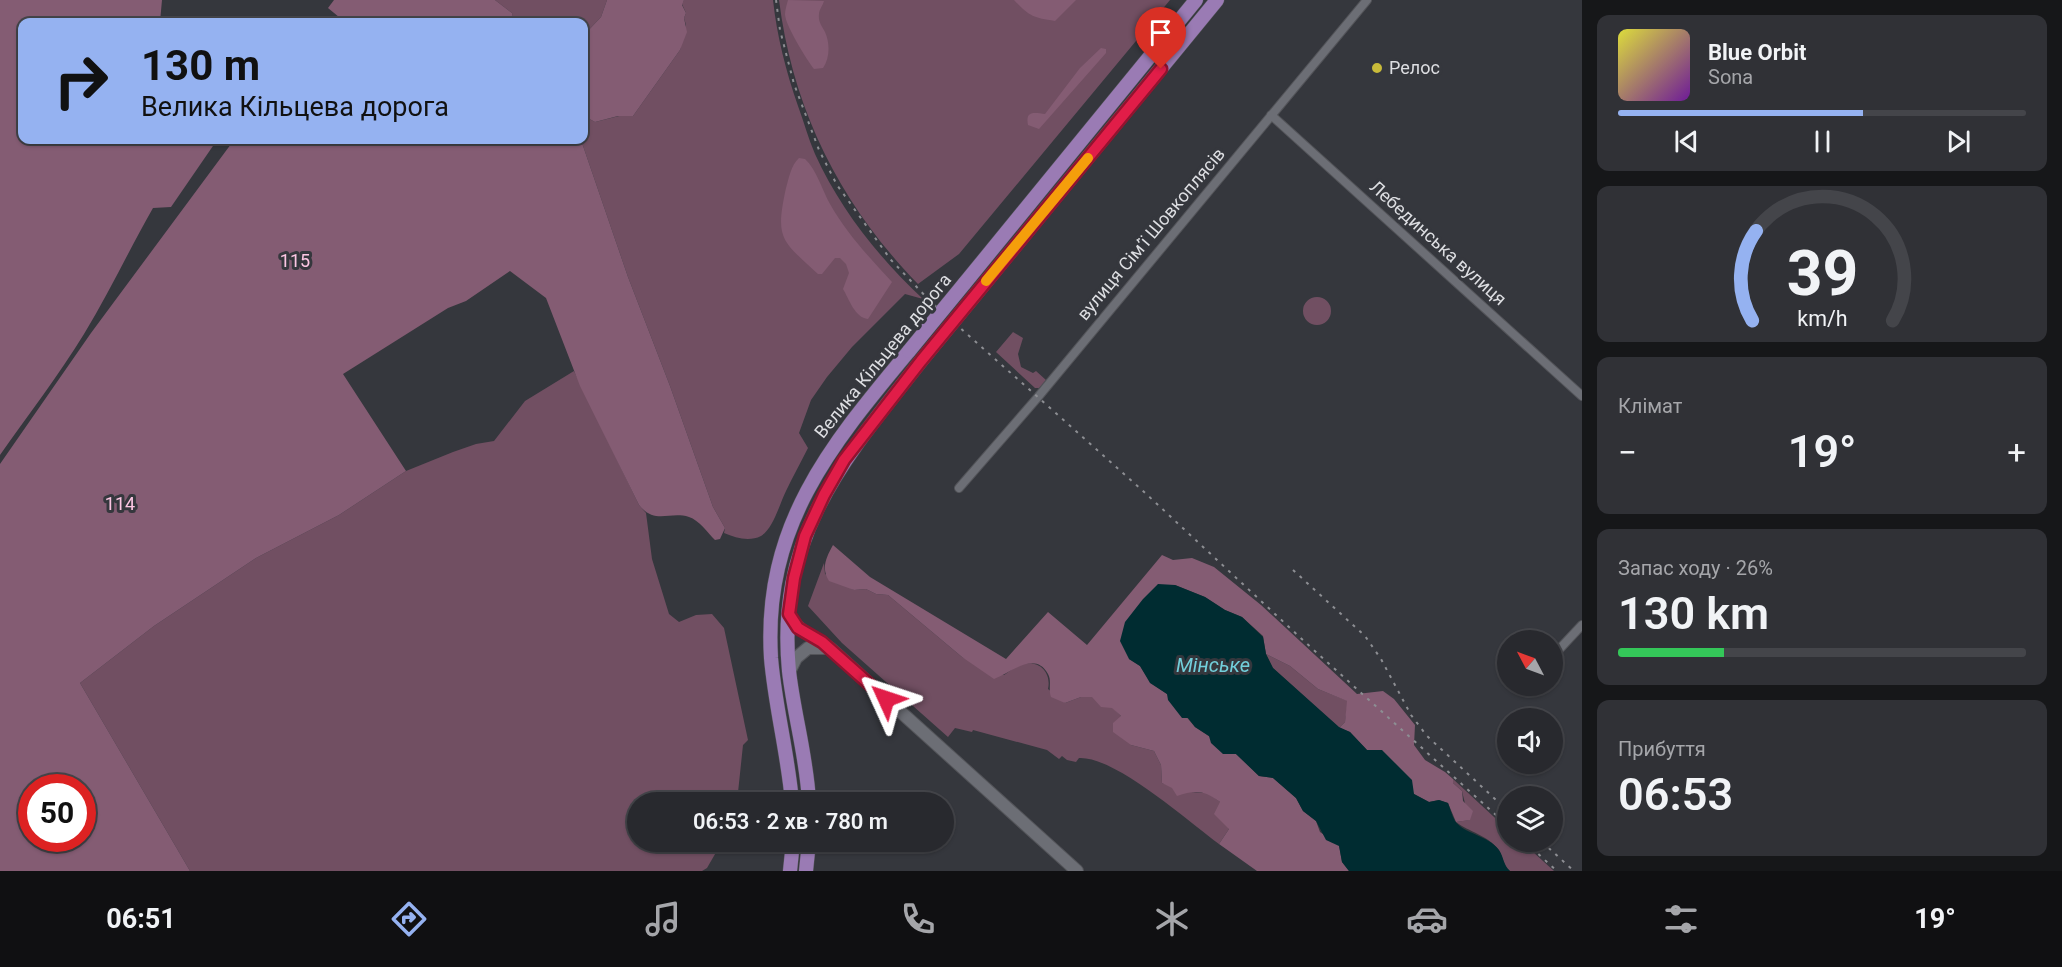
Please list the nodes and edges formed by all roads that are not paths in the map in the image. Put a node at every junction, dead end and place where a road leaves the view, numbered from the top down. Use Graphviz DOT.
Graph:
graph roads {
  1 [pos="1196,0"];
  2 [pos="1217,0"];
  3 [pos="1367,0"];
  4 [pos="1271,115"];
  5 [pos="1582,396"];
  6 [pos="959,488"];
  7 [pos="789,614"];
  8 [pos="1582,625"];
  9 [pos="1563,645"];
  10 [pos="829,648"];
  11 [pos="789,672"];
  12 [pos="791,792"];
  13 [pos="807,792"];
  14 [pos="792,852"];
  15 [pos="808,852"];
  16 [pos="790,871"];
  17 [pos="806,871"];
  18 [pos="1077,871"];
  1 -- 12 [label="main road, Велика Кільцева дорога, bridge"];
  2 -- 7 [label="main road, Велика Кільцева дорога, bridge"];
  3 -- 4 [label="street, вулиця Сімʼї Шовкоплясів"];
  4 -- 5 [label="street, Лебединська вулиця"];
  4 -- 6 [label="street, вулиця Сімʼї Шовкоплясів"];
  7 -- 10 [label="main road"];
  7 -- 11 [label="main road, Велика Кільцева дорога"];
  8 -- 9 [label="street"];
  10 -- 11 [label="main road"];
  10 -- 18 [label="main road"];
  11 -- 13 [label="main road, Велика Кільцева дорога"];
  14 -- 16 [label="main road"];
  15 -- 17 [label="main road"];
}
